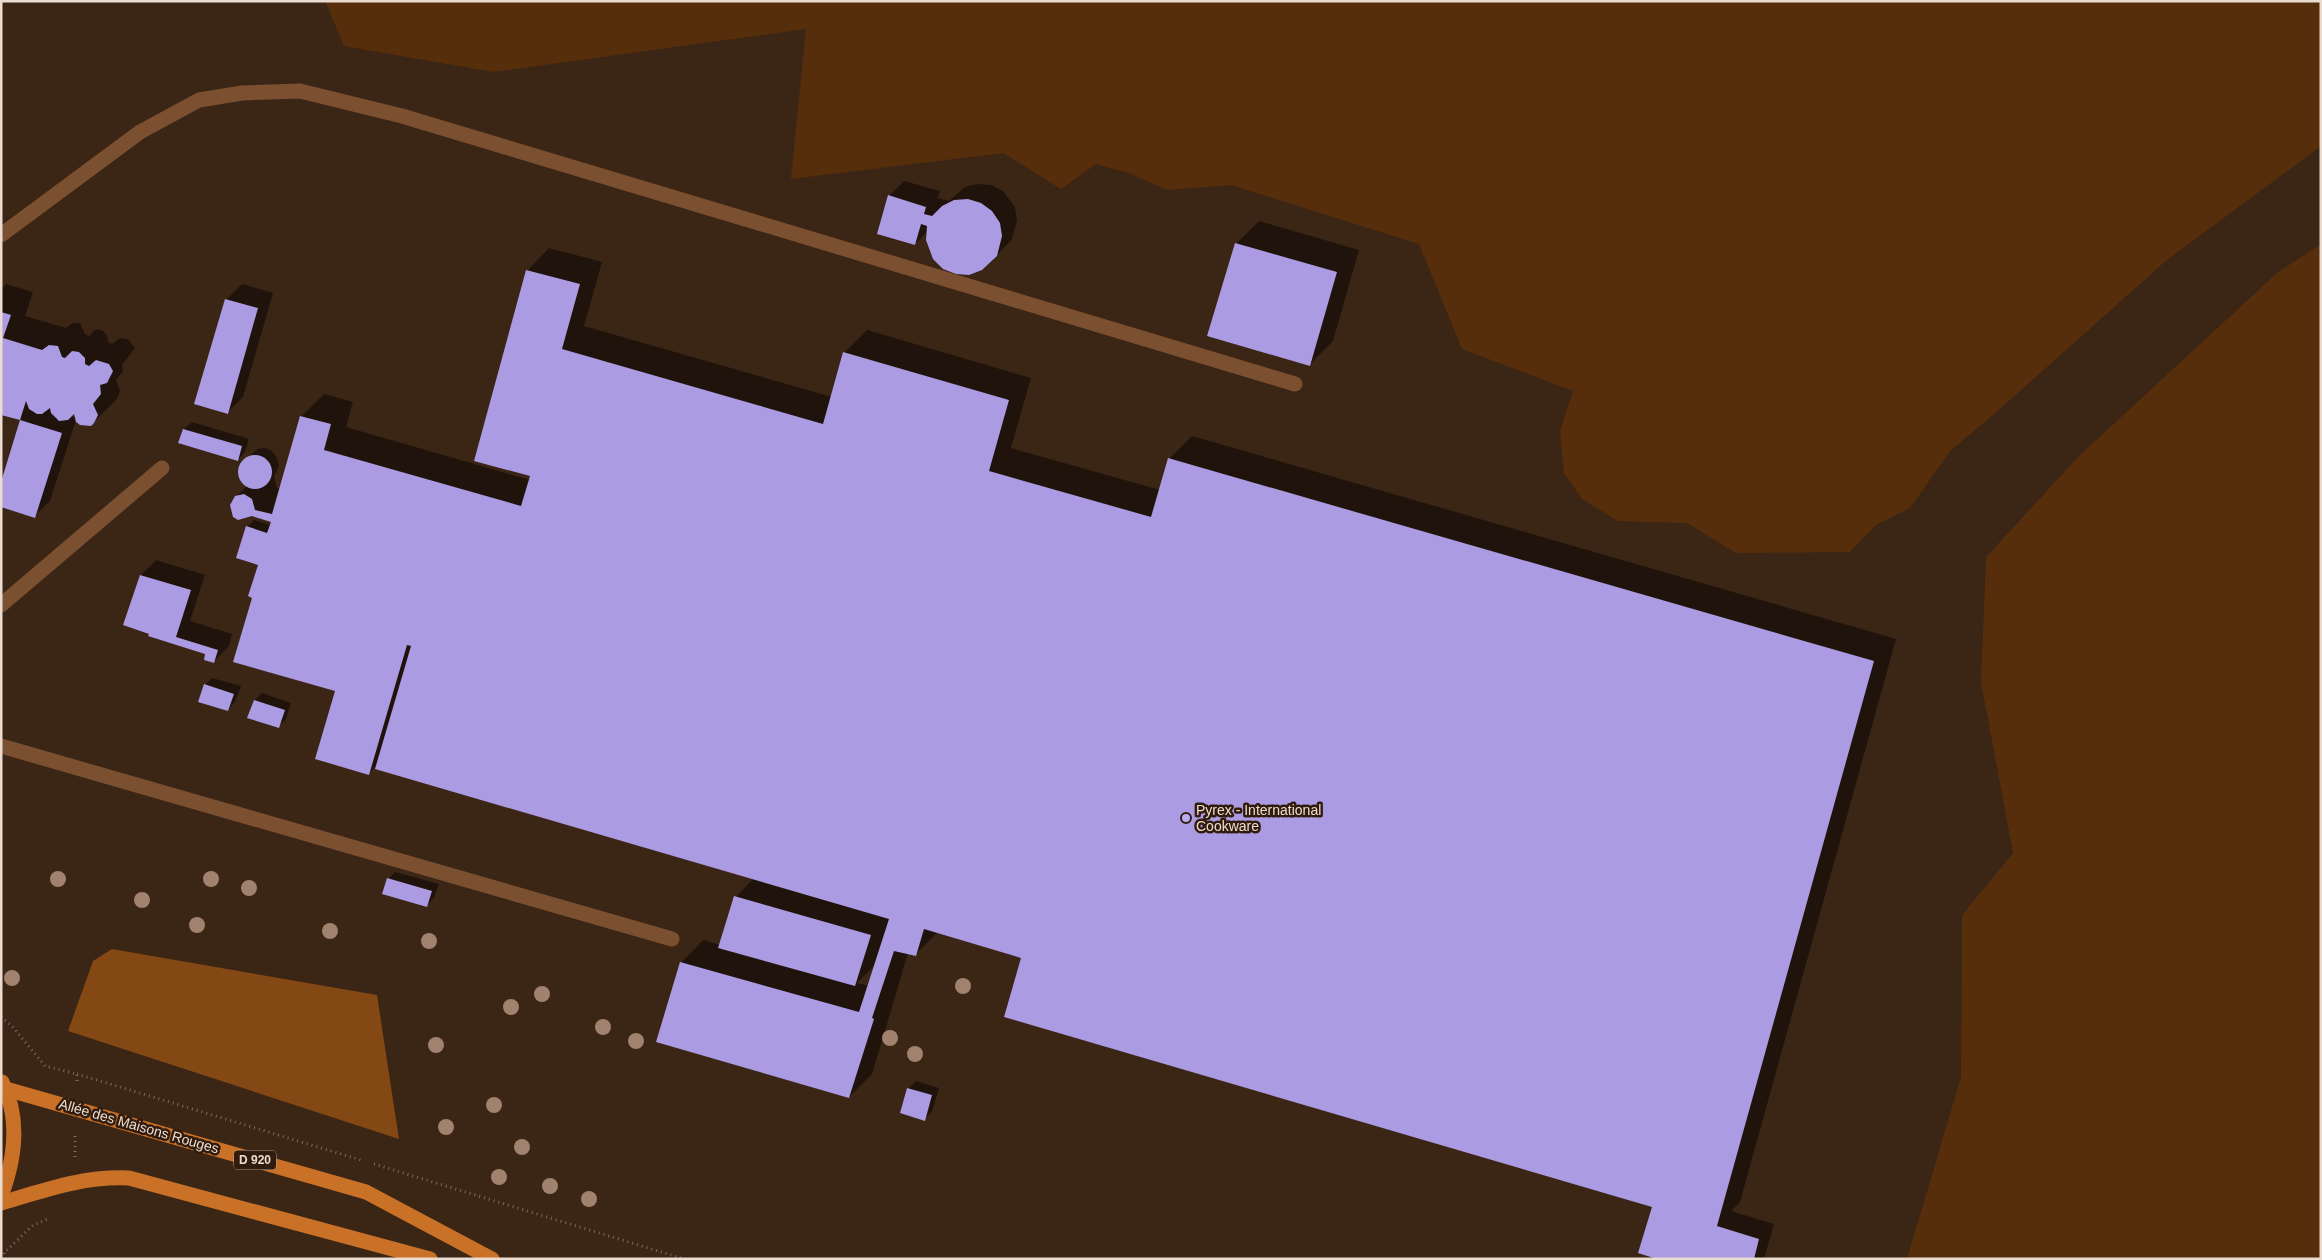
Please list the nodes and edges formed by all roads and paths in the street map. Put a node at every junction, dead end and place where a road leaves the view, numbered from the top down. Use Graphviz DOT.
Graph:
graph roads {
  1 [pos="1,234"];
  2 [pos="1295,384"];
  3 [pos="162,468"];
  4 [pos="1,605"];
  5 [pos="1,746"];
  6 [pos="672,939"];
  7 [pos="1,1017"];
  8 [pos="77,1074"];
  9 [pos="4,1085"];
  10 [pos="75,1108"];
  11 [pos="75,1181"];
  12 [pos="1,1196"];
  13 [pos="1,1203"];
  14 [pos="56,1216"];
  15 [pos="3,1259"];
  16 [pos="430,1259"];
  17 [pos="492,1259"];
  18 [pos="684,1259"];
  1 -- 2 [label="lane"];
  3 -- 4 [label="lane"];
  5 -- 6 [label="lane"];
  7 -- 8 [label="path"];
  8 -- 10 [label="path"];
  8 -- 18 [label="path"];
  9 -- 10 [label="main road, Allée des Maisons Rouges / D 920"];
  9 -- 12 [label="main road"];
  10 -- 11 [label="path"];
  10 -- 17 [label="main road, Allée des Maisons Rouges / D 920"];
  11 -- 13 [label="main road"];
  11 -- 16 [label="main road"];
  14 -- 15 [label="path"];
}
